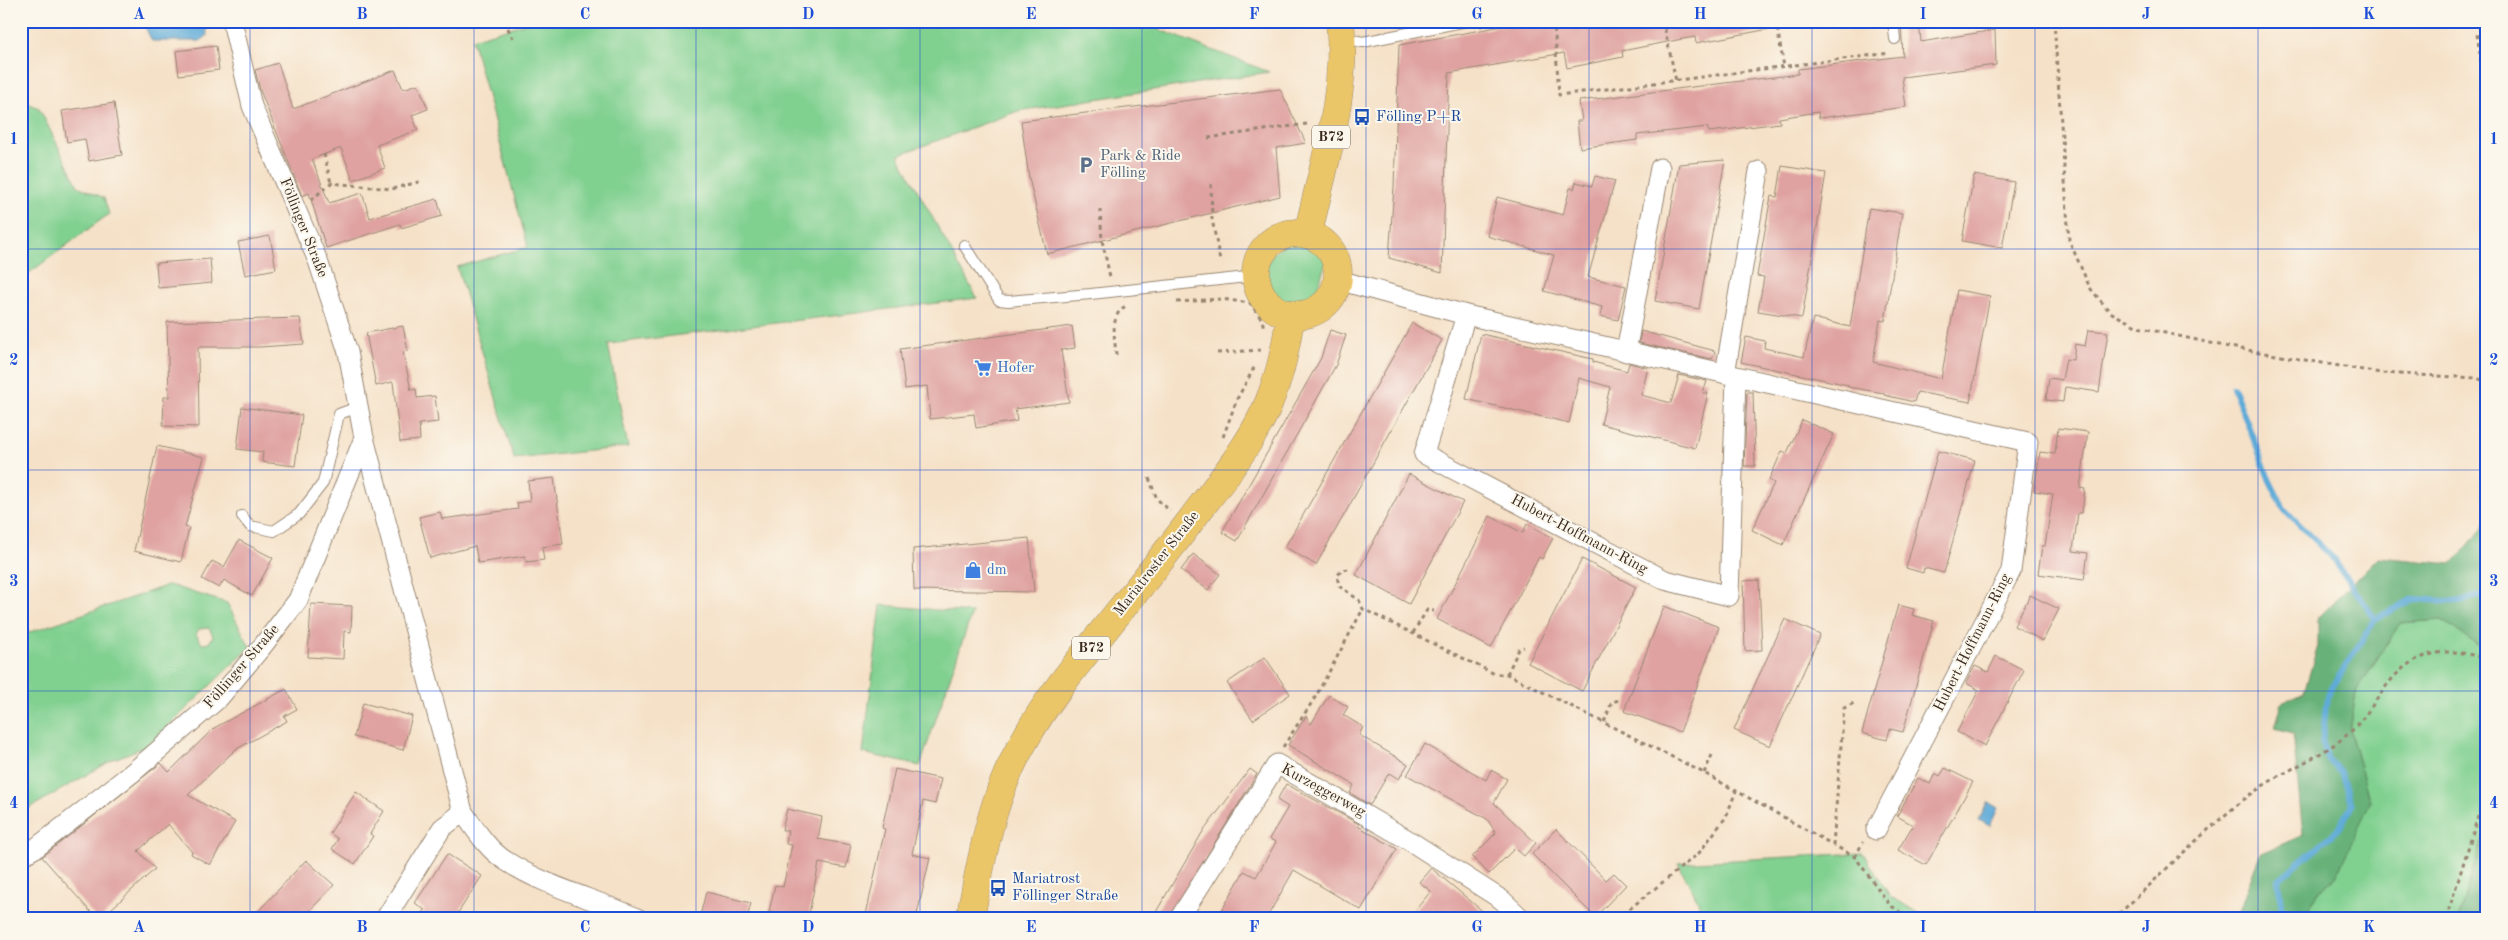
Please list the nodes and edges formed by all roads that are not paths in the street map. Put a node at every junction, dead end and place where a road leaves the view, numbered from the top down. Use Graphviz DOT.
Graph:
graph roads {
  1 [pos="232,21"];
  2 [pos="1467,21"];
  3 [pos="1893,21"];
  4 [pos="1341,30"];
  5 [pos="1895,39"];
  6 [pos="1660,168"];
  7 [pos="1759,171"];
  8 [pos="1308,234"];
  9 [pos="964,245"];
  10 [pos="1256,276"];
  11 [pos="1338,280"];
  12 [pos="1291,314"];
  13 [pos="1466,315"];
  14 [pos="1626,352"];
  15 [pos="1731,376"];
  16 [pos="358,407"];
  17 [pos="364,438"];
  18 [pos="242,516"];
  19 [pos="463,812"];
  20 [pos="1876,830"];
  21 [pos="21,856"];
  22 [pos="385,919"];
  23 [pos="639,919"];
  24 [pos="970,919"];
  25 [pos="1179,919"];
  26 [pos="1522,919"];
  1 -- 16 [label="street, Föllinger Straße"];
  2 -- 4 [label="lane"];
  3 -- 5 [label="lane"];
  4 -- 8 [label="main road, B72"];
  6 -- 14 [label="street"];
  7 -- 15 [label="street, Hubert-Hoffmann-Ring"];
  8 -- 10 [label="main road"];
  8 -- 11 [label="main road"];
  9 -- 10 [label="lane"];
  10 -- 12 [label="main road"];
  11 -- 12 [label="main road"];
  11 -- 13 [label="street, Hubert-Hoffmann-Ring"];
  12 -- 24 [label="main road, Mariatroster Straße / B72"];
  13 -- 14 [label="street, Hubert-Hoffmann-Ring"];
  13 -- 15 [label="street, Hubert-Hoffmann-Ring"];
  14 -- 15 [label="street, Hubert-Hoffmann-Ring"];
  15 -- 20 [label="street, Hubert-Hoffmann-Ring"];
  16 -- 17 [label="street, Föllinger Straße"];
  16 -- 18 [label="lane"];
  17 -- 19 [label="street, Föllinger Straße"];
  17 -- 21 [label="street, Föllinger Straße"];
  19 -- 22 [label="street"];
  19 -- 23 [label="street, Föllinger Straße"];
  25 -- 26 [label="street, Kurzeggerweg"];
}
